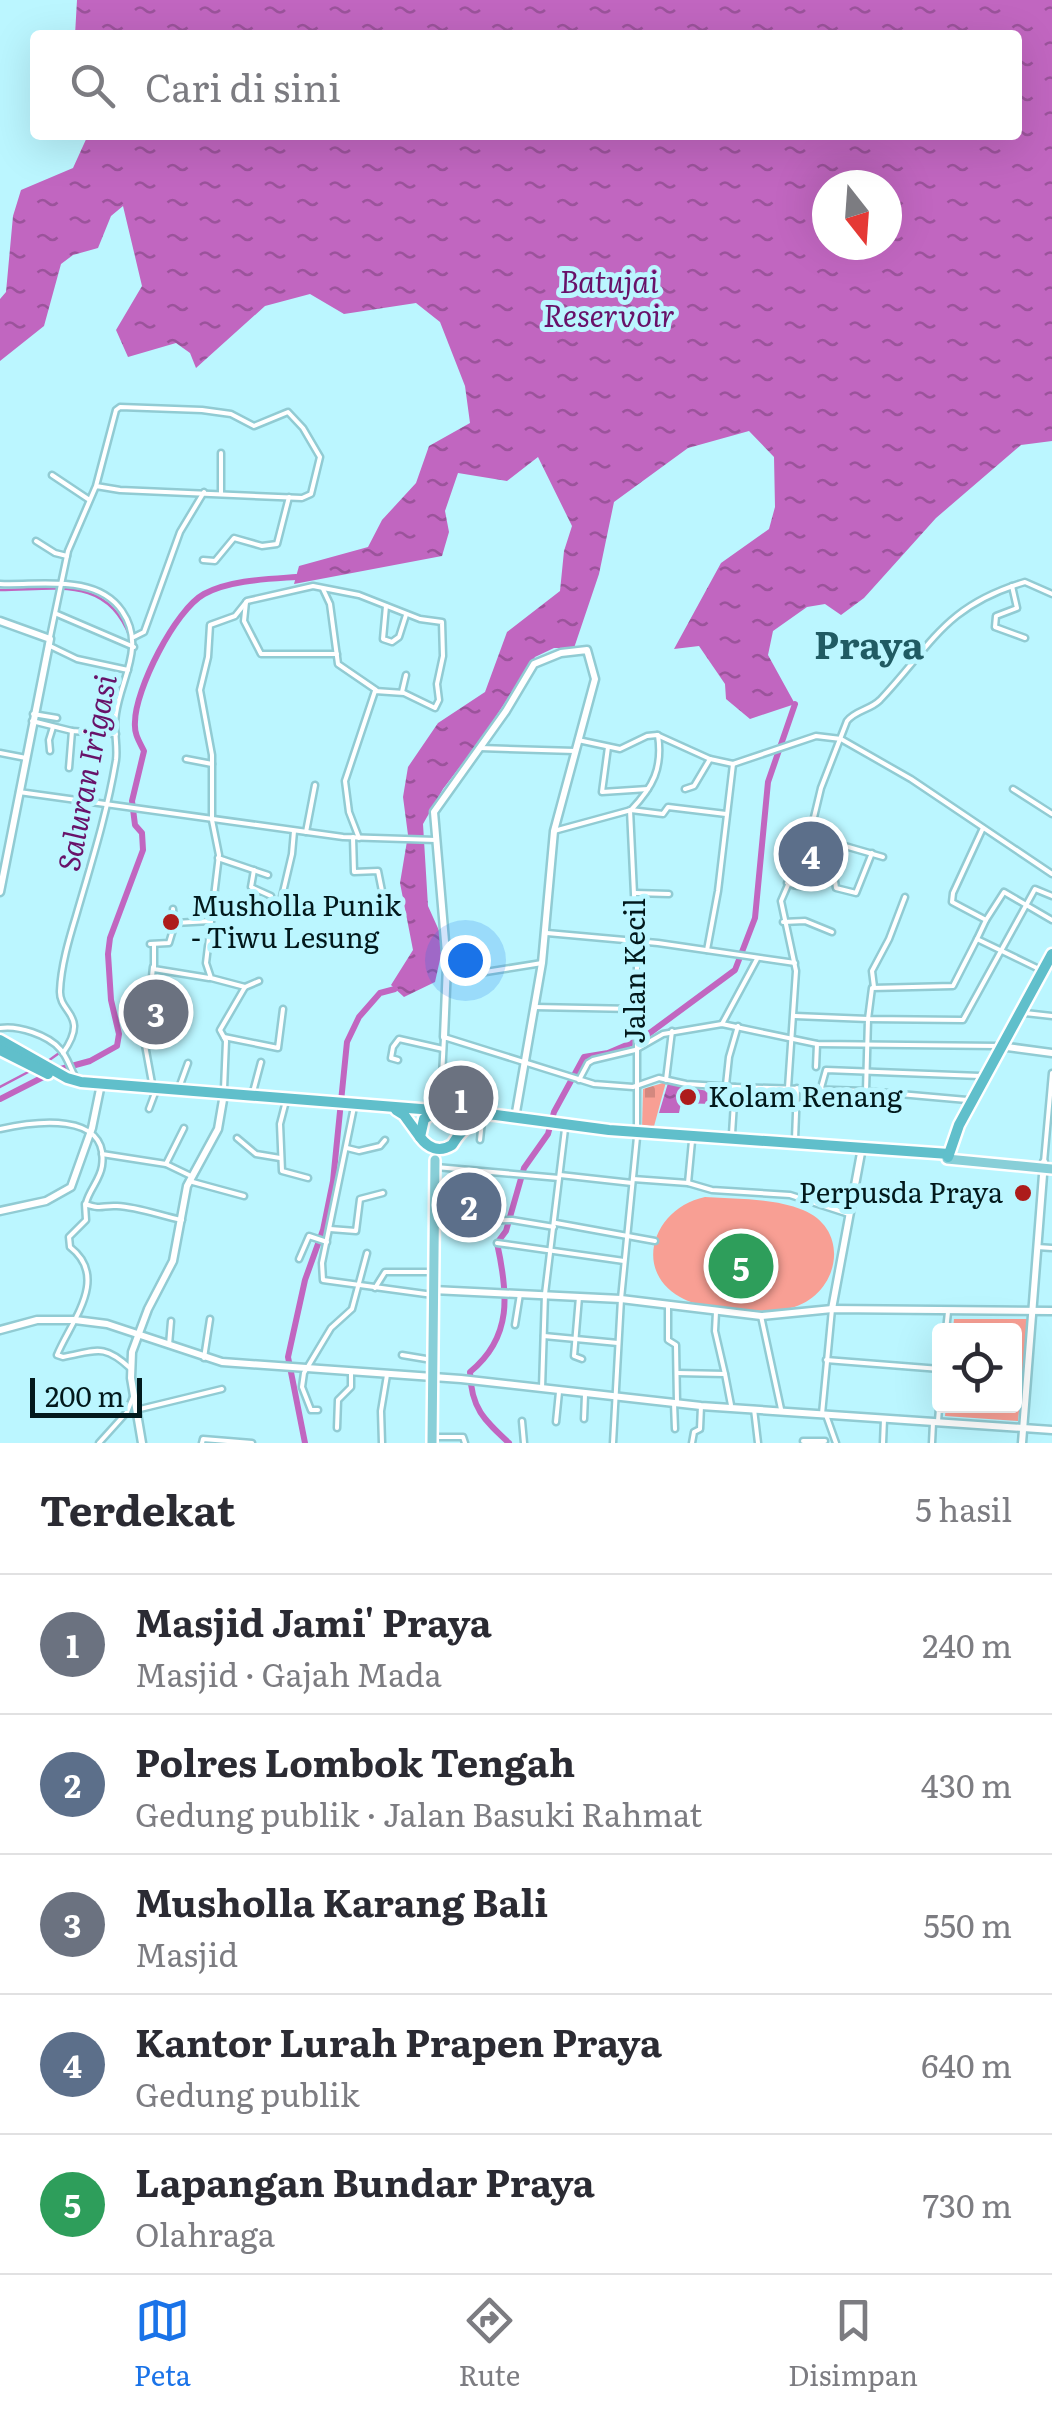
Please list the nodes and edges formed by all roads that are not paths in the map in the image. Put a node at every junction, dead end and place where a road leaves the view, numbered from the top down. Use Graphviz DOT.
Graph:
graph roads {
  1 [pos="222,453"];
  2 [pos="52,475"];
  3 [pos="96,486"];
  4 [pos="204,492"];
  5 [pos="220,493"];
  6 [pos="290,497"];
  7 [pos="88,500"];
  8 [pos="36,542"];
  9 [pos="67,556"];
  10 [pos="203,560"];
  11 [pos="0,584"];
  12 [pos="1012,586"];
  13 [pos="62,587"];
  14 [pos="322,588"];
  15 [pos="1052,594"];
  16 [pos="246,602"];
  17 [pos="386,606"];
  18 [pos="57,614"];
  19 [pos="406,614"];
  20 [pos="0,622"];
  21 [pos="132,637"];
  22 [pos="1026,638"];
  23 [pos="49,642"];
  24 [pos="132,647"];
  25 [pos="336,654"];
  26 [pos="127,670"];
  27 [pos="406,676"];
  28 [pos="376,690"];
  29 [pos="402,692"];
  30 [pos="33,718"];
  31 [pos="57,718"];
  32 [pos="53,726"];
  33 [pos="72,731"];
  34 [pos="114,734"];
  35 [pos="658,735"];
  36 [pos="842,739"];
  37 [pos="578,740"];
  38 [pos="480,748"];
  39 [pos="608,748"];
  40 [pos="50,751"];
  41 [pos="575,752"];
  42 [pos="0,753"];
  43 [pos="26,758"];
  44 [pos="186,759"];
  45 [pos="710,759"];
  46 [pos="212,764"];
  47 [pos="733,764"];
  48 [pos="69,768"];
  49 [pos="315,785"];
  50 [pos="685,788"];
  51 [pos="648,789"];
  52 [pos="1013,789"];
  53 [pos="19,792"];
  54 [pos="105,805"];
  55 [pos="630,810"];
  56 [pos="726,814"];
  57 [pos="1052,814"];
  58 [pos="212,820"];
  59 [pos="983,828"];
  60 [pos="554,830"];
  61 [pos="294,831"];
  62 [pos="306,832"];
  63 [pos="356,838"];
  64 [pos="432,840"];
  65 [pos="807,840"];
  66 [pos="872,853"];
  67 [pos="882,857"];
  68 [pos="218,858"];
  69 [pos="828,859"];
  70 [pos="254,870"];
  71 [pos="822,872"];
  72 [pos="1052,874"];
  73 [pos="268,875"];
  74 [pos="788,883"];
  75 [pos="0,892"];
  76 [pos="635,892"];
  77 [pos="670,894"];
  78 [pos="272,896"];
  79 [pos="1052,896"];
  80 [pos="905,897"];
  81 [pos="1027,904"];
  82 [pos="280,906"];
  83 [pos="173,908"];
  84 [pos="386,912"];
  85 [pos="986,920"];
  86 [pos="1052,920"];
  87 [pos="210,921"];
  88 [pos="783,922"];
  89 [pos="174,924"];
  90 [pos="832,932"];
  91 [pos="544,933"];
  92 [pos="978,938"];
  93 [pos="636,940"];
  94 [pos="1052,945"];
  95 [pos="707,950"];
  96 [pos="1002,951"];
  97 [pos="1052,954"];
  98 [pos="757,959"];
  99 [pos="796,963"];
  100 [pos="542,964"];
  101 [pos="153,967"];
  102 [pos="1038,970"];
  103 [pos="211,978"];
  104 [pos="448,978"];
  105 [pos="259,982"];
  106 [pos="245,987"];
  107 [pos="874,987"];
  108 [pos="534,1007"];
  109 [pos="283,1008"];
  110 [pos="636,1009"];
  111 [pos="1020,1012"];
  112 [pos="794,1016"];
  113 [pos="1052,1016"];
  114 [pos="868,1018"];
  115 [pos="722,1024"];
  116 [pos="738,1026"];
  117 [pos="0,1028"];
  118 [pos="672,1032"];
  119 [pos="444,1036"];
  120 [pos="224,1037"];
  121 [pos="0,1040"];
  122 [pos="789,1040"];
  123 [pos="817,1044"];
  124 [pos="867,1044"];
  125 [pos="1001,1046"];
  126 [pos="635,1048"];
  127 [pos="444,1049"];
  128 [pos="0,1050"];
  129 [pos="61,1051"];
  130 [pos="1052,1053"];
  131 [pos="398,1060"];
  132 [pos="261,1062"];
  133 [pos="526,1062"];
  134 [pos="37,1064"];
  135 [pos="188,1064"];
  136 [pos="816,1068"];
  137 [pos="866,1070"];
  138 [pos="1052,1073"];
  139 [pos="980,1076"];
  140 [pos="67,1077"];
  141 [pos="442,1077"];
  142 [pos="576,1080"];
  143 [pos="666,1080"];
  144 [pos="636,1086"];
  145 [pos="726,1086"];
  146 [pos="735,1086"];
  147 [pos="788,1088"];
  148 [pos="797,1088"];
  149 [pos="100,1089"];
  150 [pos="155,1089"];
  151 [pos="179,1090"];
  152 [pos="822,1090"];
  153 [pos="866,1090"];
  154 [pos="223,1095"];
  155 [pos="252,1097"];
  156 [pos="967,1100"];
  157 [pos="286,1101"];
  158 [pos="1051,1101"];
  159 [pos="331,1105"];
  160 [pos="349,1106"];
  161 [pos="149,1108"];
  162 [pos="440,1111"];
  163 [pos="483,1116"];
  164 [pos="515,1118"];
  165 [pos="555,1126"];
  166 [pos="184,1128"];
  167 [pos="0,1130"];
  168 [pos="90,1134"];
  169 [pos="637,1135"];
  170 [pos="458,1136"];
  171 [pos="237,1138"];
  172 [pos="385,1140"];
  173 [pos="480,1140"];
  174 [pos="692,1140"];
  175 [pos="731,1140"];
  176 [pos="424,1141"];
  177 [pos="795,1142"];
  178 [pos="346,1148"];
  179 [pos="448,1148"];
  180 [pos="860,1153"];
  181 [pos="102,1154"];
  182 [pos="944,1156"];
  183 [pos="280,1158"];
  184 [pos="166,1164"];
  185 [pos="435,1164"];
  186 [pos="1048,1165"];
  187 [pos="560,1177"];
  188 [pos="190,1178"];
  189 [pos="308,1178"];
  190 [pos="633,1182"];
  191 [pos="436,1184"];
  192 [pos="688,1184"];
  193 [pos="383,1193"];
  194 [pos="244,1196"];
  195 [pos="85,1204"];
  196 [pos="0,1211"];
  197 [pos="849,1214"];
  198 [pos="182,1220"];
  199 [pos="554,1225"];
  200 [pos="330,1229"];
  201 [pos="626,1236"];
  202 [pos="324,1241"];
  203 [pos="655,1241"];
  204 [pos="497,1243"];
  205 [pos="1037,1247"];
  206 [pos="1052,1248"];
  207 [pos="551,1252"];
  208 [pos="367,1253"];
  209 [pos="299,1259"];
  210 [pos="624,1261"];
  211 [pos="434,1272"];
  212 [pos="361,1286"];
  213 [pos="374,1288"];
  214 [pos="433,1292"];
  215 [pos="520,1294"];
  216 [pos="546,1294"];
  217 [pos="578,1297"];
  218 [pos="621,1299"];
  219 [pos="668,1306"];
  220 [pos="832,1309"];
  221 [pos="1032,1310"];
  222 [pos="1052,1311"];
  223 [pos="716,1312"];
  224 [pos="948,1312"];
  225 [pos="761,1316"];
  226 [pos="210,1319"];
  227 [pos="75,1320"];
  228 [pos="171,1321"];
  229 [pos="947,1323"];
  230 [pos="515,1325"];
  231 [pos="0,1330"];
  232 [pos="137,1334"];
  233 [pos="544,1336"];
  234 [pos="574,1341"];
  235 [pos="618,1343"];
  236 [pos="168,1345"];
  237 [pos="402,1356"];
  238 [pos="204,1358"];
  239 [pos="582,1359"];
  240 [pos="432,1360"];
  241 [pos="826,1360"];
  242 [pos="130,1368"];
  243 [pos="932,1368"];
  244 [pos="306,1369"];
  245 [pos="351,1372"];
  246 [pos="677,1373"];
  247 [pos="725,1374"];
  248 [pos="386,1375"];
  249 [pos="432,1376"];
  250 [pos="222,1388"];
  251 [pos="542,1390"];
  252 [pos="558,1392"];
  253 [pos="585,1395"];
  254 [pos="614,1397"];
  255 [pos="133,1398"];
  256 [pos="675,1403"];
  257 [pos="701,1406"];
  258 [pos="731,1407"];
  259 [pos="754,1409"];
  260 [pos="136,1410"];
  261 [pos="318,1410"];
  262 [pos="782,1412"];
  263 [pos="937,1413"];
  264 [pos="825,1416"];
  265 [pos="584,1419"];
  266 [pos="884,1419"];
  267 [pos="522,1421"];
  268 [pos="556,1422"];
  269 [pos="935,1423"];
  270 [pos="337,1428"];
  271 [pos="1023,1428"];
  272 [pos="675,1429"];
  273 [pos="1052,1430"];
  274 [pos="432,1440"];
  275 [pos="803,1440"];
  276 [pos="228,1442"];
  277 [pos="824,1442"];
  278 [pos="99,1443"];
  279 [pos="142,1443"];
  280 [pos="202,1443"];
  281 [pos="252,1443"];
  282 [pos="382,1443"];
  283 [pos="464,1443"];
  284 [pos="524,1443"];
  285 [pos="613,1443"];
  286 [pos="692,1443"];
  287 [pos="758,1443"];
  288 [pos="836,1443"];
  289 [pos="883,1443"];
  290 [pos="932,1443"];
  291 [pos="1022,1443"];
  1 -- 5 [label="street"];
  2 -- 7 [label="street"];
  3 -- 4 [label="street"];
  3 -- 6 [label="street"];
  3 -- 7 [label="street"];
  4 -- 5 [label="street"];
  4 -- 21 [label="street"];
  5 -- 6 [label="street"];
  6 -- 10 [label="street"];
  7 -- 9 [label="street"];
  8 -- 9 [label="street"];
  9 -- 13 [label="street"];
  11 -- 13 [label="street"];
  12 -- 15 [label="street"];
  12 -- 22 [label="street"];
  12 -- 36 [label="street"];
  13 -- 18 [label="street"];
  13 -- 21 [label="street"];
  14 -- 16 [label="street"];
  14 -- 17 [label="street"];
  14 -- 25 [label="street"];
  16 -- 25 [label="street"];
  16 -- 46 [label="street"];
  17 -- 19 [label="street"];
  17 -- 19 [label="street"];
  18 -- 23 [label="street"];
  18 -- 24 [label="street"];
  19 -- 29 [label="street"];
  20 -- 23 [label="street"];
  21 -- 24 [label="street"];
  23 -- 26 [label="street"];
  23 -- 30 [label="street"];
  24 -- 26 [label="street"];
  25 -- 28 [label="street"];
  26 -- 34 [label="street"];
  27 -- 29 [label="street"];
  28 -- 29 [label="street"];
  28 -- 63 [label="street"];
  30 -- 31 [label="street"];
  30 -- 32 [label="street"];
  30 -- 43 [label="street"];
  32 -- 33 [label="street"];
  32 -- 40 [label="street"];
  33 -- 34 [label="street"];
  33 -- 48 [label="street"];
  34 -- 54 [label="street"];
  35 -- 39 [label="street"];
  35 -- 45 [label="street"];
  35 -- 51 [label="street"];
  36 -- 47 [label="street"];
  36 -- 59 [label="street"];
  36 -- 65 [label="street"];
  37 -- 38 [label="street"];
  37 -- 39 [label="street"];
  37 -- 41 [label="street"];
  38 -- 41 [label="street"];
  38 -- 64 [label="street"];
  39 -- 51 [label="street"];
  41 -- 60 [label="street"];
  42 -- 43 [label="street"];
  43 -- 53 [label="street"];
  44 -- 46 [label="street"];
  45 -- 47 [label="street"];
  45 -- 50 [label="street"];
  46 -- 58 [label="street"];
  47 -- 56 [label="street"];
  49 -- 62 [label="street"];
  51 -- 55 [label="street"];
  52 -- 57 [label="street"];
  53 -- 54 [label="street"];
  53 -- 75 [label="street"];
  54 -- 58 [label="street"];
  54 -- 129 [label="street"];
  55 -- 56 [label="street"];
  55 -- 60 [label="street"];
  55 -- 76 [label="street, Jalan Kecil"];
  56 -- 95 [label="street"];
  58 -- 61 [label="street"];
  58 -- 68 [label="street"];
  59 -- 72 [label="street"];
  59 -- 85 [label="street"];
  60 -- 91 [label="street"];
  61 -- 62 [label="street"];
  61 -- 82 [label="street"];
  62 -- 63 [label="street"];
  63 -- 64 [label="street"];
  63 -- 84 [label="street"];
  64 -- 104 [label="street"];
  65 -- 69 [label="street"];
  65 -- 74 [label="street"];
  66 -- 67 [label="street"];
  66 -- 69 [label="street"];
  66 -- 71 [label="street"];
  68 -- 70 [label="street"];
  68 -- 87 [label="street"];
  69 -- 71 [label="street"];
  70 -- 73 [label="street"];
  70 -- 78 [label="street"];
  71 -- 74 [label="street"];
  74 -- 88 [label="street"];
  76 -- 77 [label="street"];
  76 -- 93 [label="street, Jalan Kecil"];
  79 -- 81 [label="street"];
  80 -- 107 [label="street"];
  81 -- 85 [label="street"];
  81 -- 86 [label="street"];
  81 -- 96 [label="street"];
  83 -- 89 [label="street"];
  85 -- 92 [label="street"];
  87 -- 89 [label="street"];
  87 -- 103 [label="street"];
  88 -- 90 [label="street"];
  88 -- 99 [label="street"];
  89 -- 101 [label="street"];
  91 -- 93 [label="street"];
  91 -- 100 [label="street"];
  92 -- 96 [label="street"];
  92 -- 107 [label="street"];
  93 -- 95 [label="street"];
  93 -- 110 [label="street, Jalan Kecil"];
  94 -- 102 [label="highway"];
  95 -- 98 [label="street"];
  96 -- 102 [label="street"];
  96 -- 114 [label="street"];
  97 -- 111 [label="highway"];
  98 -- 99 [label="street"];
  98 -- 115 [label="street"];
  99 -- 112 [label="street"];
  100 -- 104 [label="street"];
  100 -- 108 [label="street"];
  101 -- 103 [label="street"];
  101 -- 150 [label="street"];
  102 -- 125 [label="highway"];
  103 -- 106 [label="street"];
  104 -- 119 [label="street"];
  105 -- 106 [label="street"];
  106 -- 120 [label="street"];
  107 -- 114 [label="street"];
  108 -- 110 [label="street"];
  108 -- 133 [label="street"];
  109 -- 120 [label="street"];
  110 -- 126 [label="street, Jalan Kecil"];
  111 -- 113 [label="street"];
  111 -- 125 [label="highway"];
  112 -- 114 [label="street"];
  112 -- 122 [label="street"];
  114 -- 124 [label="street"];
  115 -- 116 [label="street"];
  115 -- 118 [label="street"];
  116 -- 122 [label="street"];
  116 -- 145 [label="street"];
  117 -- 129 [label="street"];
  118 -- 126 [label="street"];
  118 -- 143 [label="street"];
  119 -- 127 [label="street"];
  119 -- 133 [label="street"];
  120 -- 154 [label="street"];
  121 -- 134 [label="highway"];
  122 -- 123 [label="street"];
  122 -- 147 [label="street"];
  123 -- 124 [label="street"];
  123 -- 136 [label="street"];
  124 -- 125 [label="street"];
  124 -- 137 [label="street"];
  125 -- 130 [label="street"];
  125 -- 139 [label="highway"];
  125 -- 182 [label="highway"];
  126 -- 142 [label="street"];
  126 -- 144 [label="street, Jalan Kecil"];
  127 -- 131 [label="street"];
  127 -- 141 [label="street"];
  128 -- 134 [label="highway"];
  129 -- 140 [label="street"];
  132 -- 155 [label="street"];
  133 -- 142 [label="street"];
  133 -- 164 [label="street"];
  134 -- 140 [label="highway"];
  135 -- 151 [label="street"];
  137 -- 139 [label="street"];
  137 -- 152 [label="street"];
  137 -- 153 [label="street"];
  138 -- 158 [label="street"];
  139 -- 156 [label="highway"];
  140 -- 149 [label="highway"];
  140 -- 150 [label="highway"];
  142 -- 144 [label="street"];
  143 -- 144 [label="street"];
  143 -- 145 [label="street"];
  144 -- 169 [label="street, Jalan Kecil"];
  145 -- 146 [label="street"];
  146 -- 147 [label="street"];
  146 -- 175 [label="street"];
  147 -- 148 [label="street"];
  148 -- 152 [label="street"];
  148 -- 177 [label="street"];
  149 -- 150 [label="highway"];
  149 -- 168 [label="street"];
  150 -- 151 [label="highway"];
  150 -- 154 [label="highway"];
  150 -- 161 [label="street"];
  151 -- 154 [label="highway"];
  152 -- 153 [label="street"];
  153 -- 156 [label="street"];
  154 -- 155 [label="highway"];
  154 -- 157 [label="highway"];
  154 -- 188 [label="street"];
  155 -- 159 [label="highway"];
  156 -- 182 [label="highway"];
  157 -- 159 [label="highway"];
  157 -- 183 [label="street"];
  158 -- 186 [label="street"];
  159 -- 160 [label="highway"];
  160 -- 162 [label="highway"];
  160 -- 176 [label="highway"];
  160 -- 178 [label="street"];
  162 -- 164 [label="highway"];
  162 -- 170 [label="highway"];
  162 -- 176 [label="highway"];
  163 -- 165 [label="highway"];
  163 -- 170 [label="highway"];
  163 -- 173 [label="street"];
  164 -- 165 [label="highway"];
  165 -- 169 [label="highway"];
  165 -- 187 [label="street"];
  166 -- 184 [label="street"];
  167 -- 168 [label="street"];
  168 -- 181 [label="street"];
  168 -- 196 [label="street"];
  169 -- 174 [label="highway"];
  169 -- 175 [label="highway"];
  169 -- 190 [label="street, Jalan Kecil"];
  170 -- 179 [label="highway"];
  171 -- 183 [label="street"];
  172 -- 178 [label="street"];
  174 -- 175 [label="highway"];
  174 -- 192 [label="street"];
  175 -- 177 [label="highway"];
  175 -- 180 [label="highway"];
  176 -- 179 [label="highway"];
  176 -- 185 [label="street"];
  177 -- 182 [label="highway"];
  178 -- 200 [label="street"];
  179 -- 185 [label="street"];
  180 -- 182 [label="highway"];
  180 -- 197 [label="street"];
  181 -- 184 [label="street"];
  181 -- 195 [label="street"];
  182 -- 186 [label="main road"];
  183 -- 189 [label="street"];
  184 -- 188 [label="street"];
  185 -- 187 [label="street"];
  185 -- 191 [label="main road"];
  186 -- 205 [label="street"];
  187 -- 190 [label="street"];
  187 -- 199 [label="street"];
  188 -- 194 [label="street"];
  188 -- 198 [label="street"];
  190 -- 192 [label="street"];
  190 -- 201 [label="street, Jalan Kecil"];
  191 -- 199 [label="street"];
  191 -- 211 [label="main road"];
  192 -- 197 [label="street"];
  193 -- 200 [label="street"];
  195 -- 198 [label="street"];
  195 -- 227 [label="street"];
  197 -- 220 [label="street"];
  198 -- 232 [label="street"];
  199 -- 201 [label="street"];
  199 -- 207 [label="street"];
  200 -- 202 [label="street"];
  201 -- 203 [label="street"];
  201 -- 210 [label="street, Jalan Kecil"];
  202 -- 209 [label="street"];
  202 -- 212 [label="street"];
  204 -- 207 [label="street"];
  205 -- 206 [label="street"];
  205 -- 221 [label="street"];
  207 -- 210 [label="street"];
  207 -- 216 [label="street"];
  208 -- 212 [label="street"];
  210 -- 218 [label="street, Jalan Kecil"];
  211 -- 213 [label="street"];
  211 -- 214 [label="main road"];
  212 -- 213 [label="street"];
  212 -- 244 [label="street"];
  213 -- 214 [label="street"];
  214 -- 215 [label="street"];
  214 -- 240 [label="main road"];
  215 -- 216 [label="street"];
  215 -- 230 [label="street"];
  216 -- 217 [label="street"];
  216 -- 233 [label="street"];
  217 -- 218 [label="street"];
  217 -- 234 [label="street"];
  218 -- 219 [label="street"];
  218 -- 235 [label="street, Jalan Kecil"];
  219 -- 223 [label="street"];
  219 -- 246 [label="street"];
  220 -- 224 [label="street"];
  220 -- 225 [label="street"];
  220 -- 241 [label="street"];
  221 -- 222 [label="street"];
  221 -- 224 [label="street"];
  221 -- 271 [label="street"];
  223 -- 225 [label="street"];
  223 -- 247 [label="street"];
  224 -- 229 [label="street"];
  225 -- 262 [label="street"];
  226 -- 238 [label="street"];
  227 -- 231 [label="street"];
  227 -- 232 [label="street"];
  227 -- 242 [label="street"];
  228 -- 236 [label="street"];
  232 -- 236 [label="street"];
  232 -- 242 [label="street"];
  233 -- 234 [label="street"];
  233 -- 251 [label="street"];
  234 -- 235 [label="street"];
  234 -- 239 [label="street"];
  235 -- 254 [label="street, Jalan Kecil"];
  236 -- 238 [label="street"];
  237 -- 240 [label="street"];
  238 -- 244 [label="street"];
  240 -- 249 [label="main road"];
  241 -- 243 [label="street"];
  241 -- 264 [label="street"];
  242 -- 255 [label="street"];
  244 -- 245 [label="street"];
  244 -- 261 [label="street"];
  245 -- 248 [label="street"];
  245 -- 270 [label="street"];
  246 -- 247 [label="street"];
  246 -- 256 [label="street"];
  247 -- 258 [label="street"];
  248 -- 249 [label="street"];
  248 -- 282 [label="street"];
  249 -- 251 [label="street"];
  249 -- 274 [label="main road"];
  250 -- 260 [label="street"];
  251 -- 252 [label="street"];
  252 -- 253 [label="street"];
  252 -- 268 [label="street"];
  253 -- 254 [label="street"];
  253 -- 265 [label="street"];
  254 -- 256 [label="street"];
  254 -- 285 [label="street, Jalan Kecil"];
  255 -- 260 [label="street"];
  255 -- 278 [label="street"];
  256 -- 257 [label="street"];
  256 -- 272 [label="street"];
  257 -- 258 [label="street"];
  257 -- 286 [label="street"];
  258 -- 259 [label="street"];
  259 -- 262 [label="street"];
  259 -- 287 [label="street"];
  260 -- 279 [label="street"];
  262 -- 264 [label="street"];
  263 -- 269 [label="street"];
  264 -- 266 [label="street"];
  264 -- 277 [label="street"];
  264 -- 288 [label="street"];
  266 -- 269 [label="street"];
  266 -- 289 [label="street"];
  267 -- 284 [label="street"];
  269 -- 271 [label="street"];
  269 -- 290 [label="street"];
  271 -- 273 [label="street"];
  271 -- 291 [label="street"];
  274 -- 283 [label="street"];
  275 -- 277 [label="street"];
  276 -- 280 [label="street"];
  276 -- 281 [label="street"];
}
